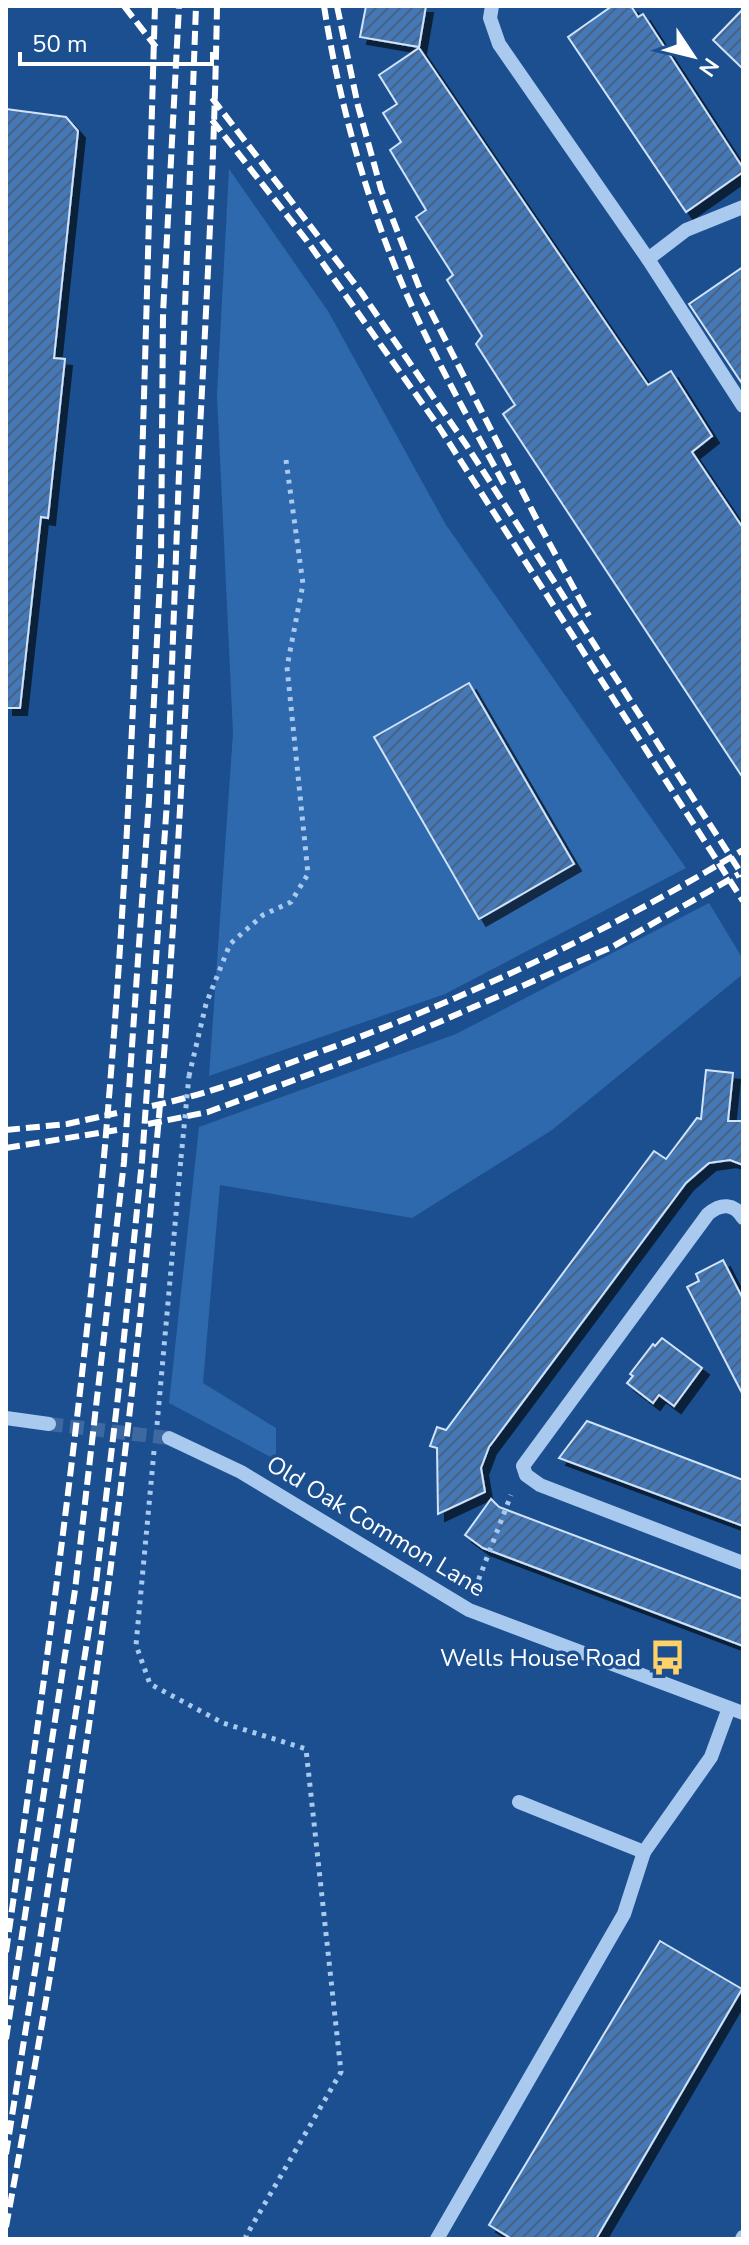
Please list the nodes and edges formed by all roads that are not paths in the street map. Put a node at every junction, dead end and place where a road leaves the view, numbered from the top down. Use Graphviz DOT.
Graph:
graph roads {
  1 [pos="491,12"];
  2 [pos="743,207"];
  3 [pos="648,259"];
  4 [pos="743,406"];
  5 [pos="743,1218"];
  6 [pos="6,1418"];
  7 [pos="49,1424"];
  8 [pos="162,1439"];
  9 [pos="743,1563"];
  10 [pos="736,1710"];
  11 [pos="519,1802"];
  12 [pos="644,1852"];
  13 [pos="437,2239"];
  1 -- 3 [label="street"];
  2 -- 3 [label="street"];
  3 -- 4 [label="street"];
  5 -- 9 [label="street"];
  6 -- 7 [label="street"];
  8 -- 10 [label="street, Old Oak Common Lane"];
  10 -- 12 [label="street"];
  11 -- 12 [label="street"];
  12 -- 13 [label="street"];
}
